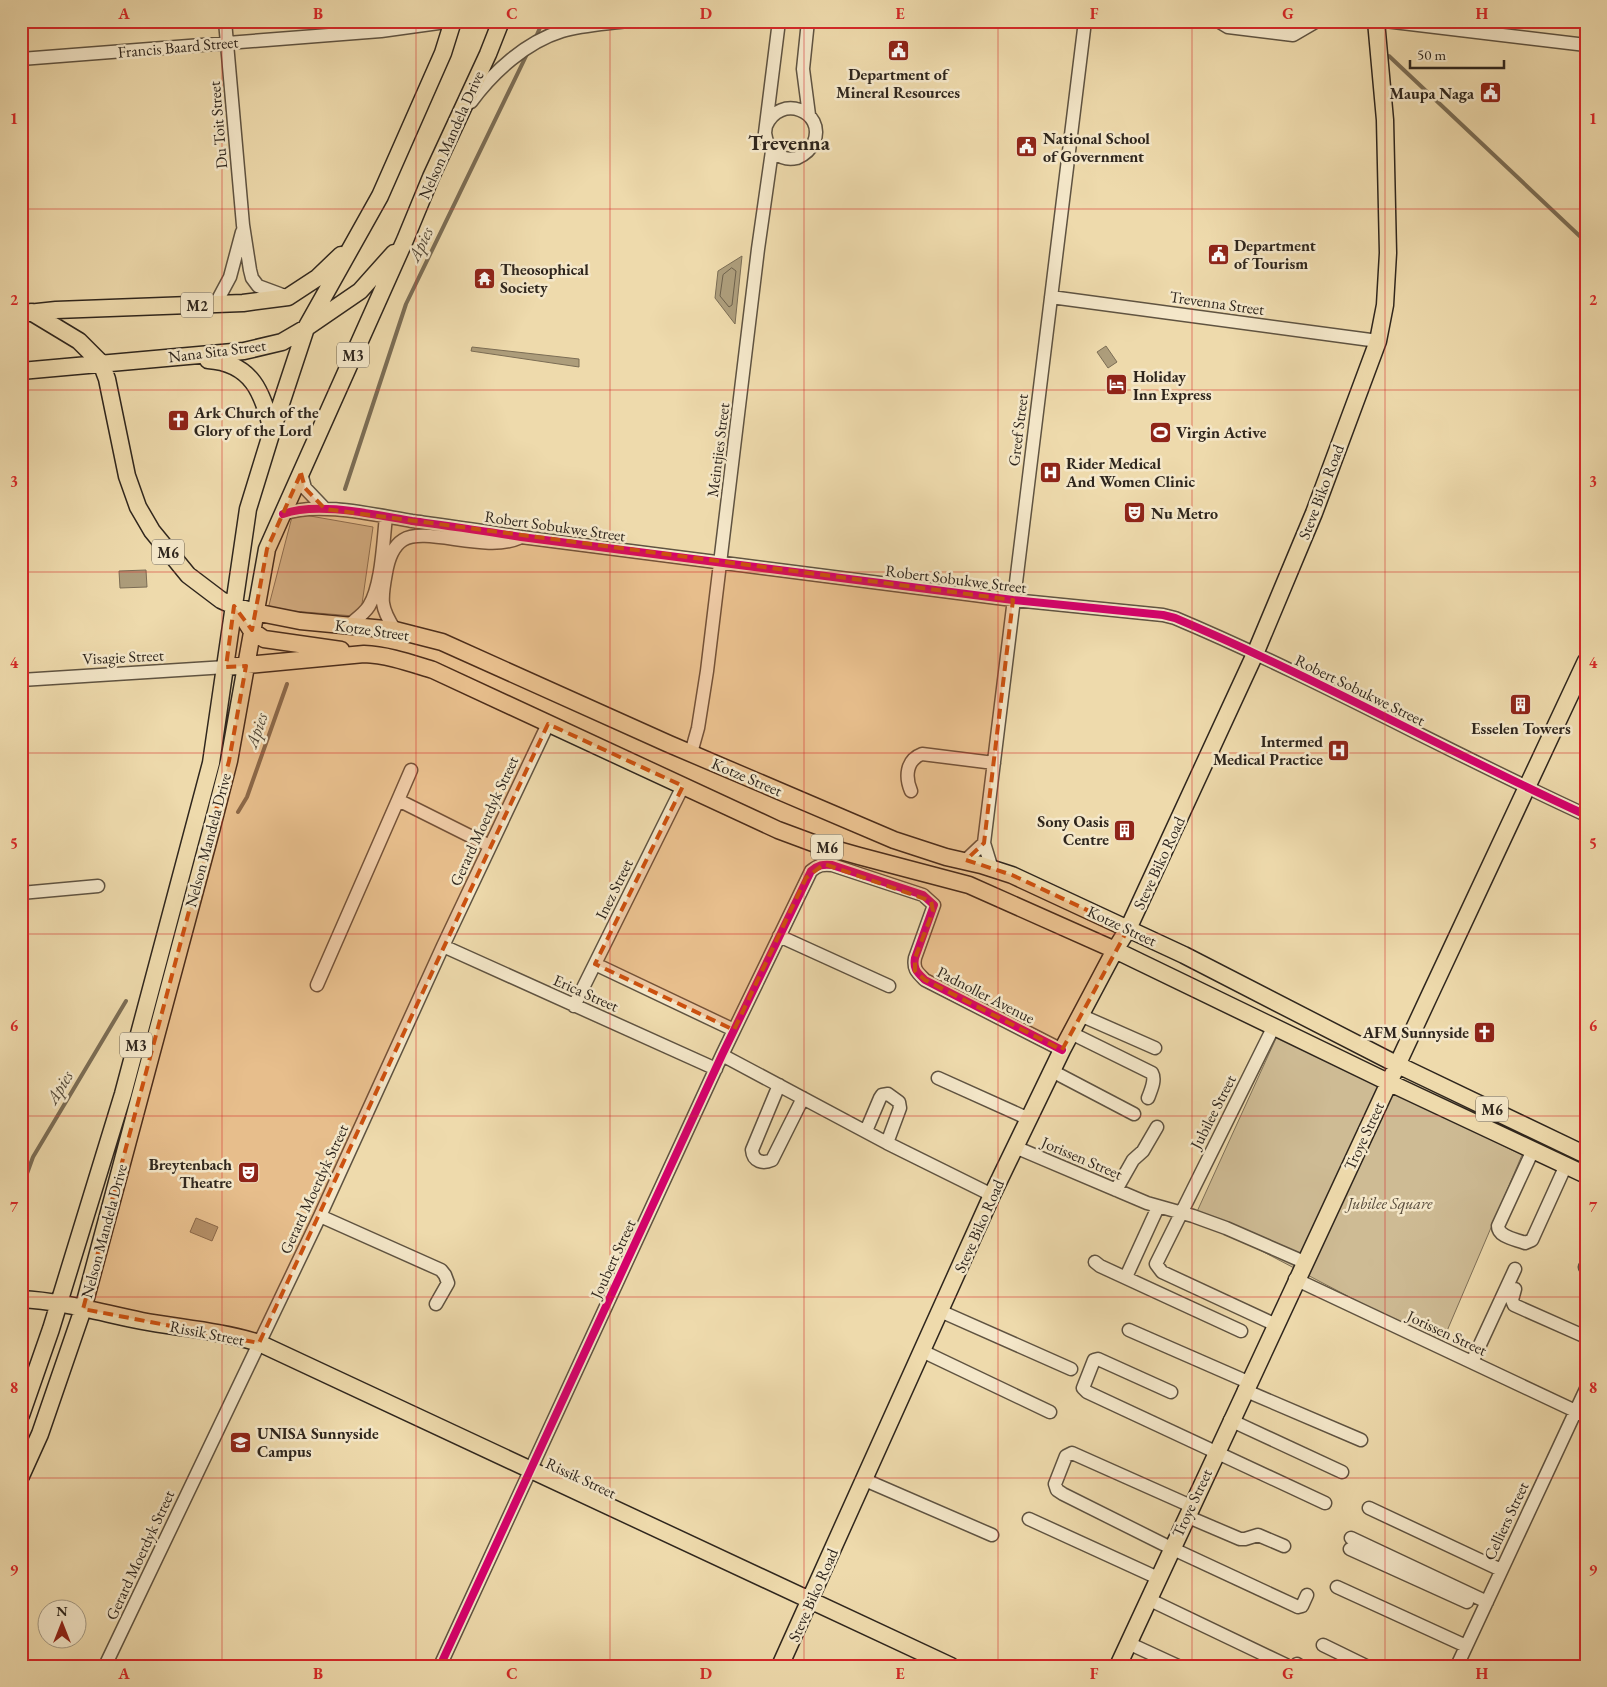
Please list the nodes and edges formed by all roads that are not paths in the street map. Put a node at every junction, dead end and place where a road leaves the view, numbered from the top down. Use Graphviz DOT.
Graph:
graph roads {
  1 [pos="225,21"];
  2 [pos="454,21"];
  3 [pos="501,21"];
  4 [pos="627,21"];
  5 [pos="779,21"];
  6 [pos="808,21"];
  7 [pos="1085,21"];
  8 [pos="1218,21"];
  9 [pos="1317,21"];
  10 [pos="1376,21"];
  11 [pos="1385,21"];
  12 [pos="227,43"];
  13 [pos="1586,45"];
  14 [pos="21,59"];
  15 [pos="808,115"];
  16 [pos="460,116"];
  17 [pos="766,126"];
  18 [pos="772,151"];
  19 [pos="243,225"];
  20 [pos="405,240"];
  21 [pos="354,243"];
  22 [pos="288,297"];
  23 [pos="1051,297"];
  24 [pos="215,304"];
  25 [pos="26,313"];
  26 [pos="306,328"];
  27 [pos="1378,341"];
  28 [pos="148,359"];
  29 [pos="101,363"];
  30 [pos="21,371"];
  31 [pos="272,431"];
  32 [pos="301,473"];
  33 [pos="325,509"];
  34 [pos="283,514"];
  35 [pos="386,517"];
  36 [pos="521,537"];
  37 [pos="720,562"];
  38 [pos="1014,600"];
  39 [pos="234,606"];
  40 [pos="255,612"];
  41 [pos="349,625"];
  42 [pos="251,630"];
  43 [pos="395,630"];
  44 [pos="364,654"];
  45 [pos="1255,654"];
  46 [pos="1586,661"];
  47 [pos="246,666"];
  48 [pos="226,667"];
  49 [pos="21,680"];
  50 [pos="548,724"];
  51 [pos="691,753"];
  52 [pos="994,763"];
  53 [pos="410,770"];
  54 [pos="683,786"];
  55 [pos="1526,788"];
  56 [pos="911,791"];
  57 [pos="398,800"];
  58 [pos="1586,815"];
  59 [pos="984,844"];
  60 [pos="490,846"];
  61 [pos="965,862"];
  62 [pos="816,867"];
  63 [pos="992,868"];
  64 [pos="98,886"];
  65 [pos="21,894"];
  66 [pos="1128,929"];
  67 [pos="779,936"];
  68 [pos="443,946"];
  69 [pos="1115,950"];
  70 [pos="595,964"];
  71 [pos="317,985"];
  72 [pos="889,986"];
  73 [pos="574,1006"];
  74 [pos="1080,1015"];
  75 [pos="1274,1026"];
  76 [pos="734,1030"];
  77 [pos="1071,1033"];
  78 [pos="1155,1048"];
  79 [pos="1062,1050"];
  80 [pos="722,1054"];
  81 [pos="1398,1064"];
  82 [pos="716,1069"];
  83 [pos="1052,1071"];
  84 [pos="938,1078"];
  85 [pos="1390,1083"];
  86 [pos="779,1085"];
  87 [pos="803,1098"];
  88 [pos="1148,1098"];
  89 [pos="1134,1114"];
  90 [pos="1029,1119"];
  91 [pos="1157,1127"];
  92 [pos="866,1131"];
  93 [pos="887,1143"];
  94 [pos="1015,1147"];
  95 [pos="1533,1150"];
  96 [pos="1586,1154"];
  97 [pos="1566,1165"];
  98 [pos="1586,1175"];
  99 [pos="1116,1190"];
  100 [pos="992,1195"];
  101 [pos="1158,1207"];
  102 [pos="1181,1212"];
  103 [pos="320,1216"];
  104 [pos="1095,1262"];
  105 [pos="1304,1262"];
  106 [pos="1515,1269"];
  107 [pos="1126,1277"];
  108 [pos="1295,1279"];
  109 [pos="1515,1289"];
  110 [pos="21,1299"];
  111 [pos="59,1304"];
  112 [pos="436,1304"];
  113 [pos="83,1309"];
  114 [pos="940,1311"];
  115 [pos="1274,1324"];
  116 [pos="1129,1330"];
  117 [pos="1241,1331"];
  118 [pos="1586,1338"];
  119 [pos="259,1343"];
  120 [pos="922,1352"];
  121 [pos="1472,1362"];
  122 [pos="1071,1369"];
  123 [pos="1246,1386"];
  124 [pos="1586,1389"];
  125 [pos="1171,1392"];
  126 [pos="1050,1412"];
  127 [pos="1580,1413"];
  128 [pos="21,1415"];
  129 [pos="1230,1420"];
  130 [pos="1361,1440"];
  131 [pos="1215,1452"];
  132 [pos="532,1470"];
  133 [pos="1342,1472"];
  134 [pos="21,1476"];
  135 [pos="865,1480"];
  136 [pos="1325,1503"];
  137 [pos="1375,1506"];
  138 [pos="1188,1511"];
  139 [pos="1029,1519"];
  140 [pos="992,1534"];
  141 [pos="1046,1534"];
  142 [pos="1350,1544"];
  143 [pos="1284,1546"];
  144 [pos="1171,1548"];
  145 [pos="1503,1567"];
  146 [pos="1156,1581"];
  147 [pos="1337,1587"];
  148 [pos="1307,1594"];
  149 [pos="1148,1599"];
  150 [pos="810,1601"];
  151 [pos="1485,1605"];
  152 [pos="1128,1643"];
  153 [pos="1323,1645"];
  154 [pos="1466,1646"];
  155 [pos="946,1665"];
  156 [pos="1294,1665"];
  157 [pos="105,1666"];
  158 [pos="440,1666"];
  159 [pos="780,1666"];
  160 [pos="1118,1666"];
  161 [pos="1178,1666"];
  162 [pos="1366,1666"];
  163 [pos="1457,1666"];
  1 -- 12 [label="street, Du Toit Street"];
  2 -- 12 [label="street, Francis Baard Street"];
  2 -- 21 [label="main road, Nelson Mandela Drive / M3"];
  3 -- 16 [label="main road, Nelson Mandela Drive / M3"];
  4 -- 16 [label="street"];
  5 -- 17 [label="street"];
  6 -- 15 [label="street"];
  7 -- 23 [label="street, Greef Street"];
  8 -- 9 [label="street"];
  10 -- 27 [label="main road, Steve Biko Road"];
  11 -- 13 [label="street"];
  12 -- 14 [label="street, Francis Baard Street"];
  12 -- 19 [label="street, Du Toit Street"];
  15 -- 17 [label="street"];
  15 -- 18 [label="street"];
  16 -- 20 [label="main road, Nelson Mandela Drive / M3"];
  17 -- 18 [label="street"];
  18 -- 37 [label="street, Meintjies Street"];
  19 -- 22 [label="street, Du Toit Street"];
  19 -- 24 [label="street, Du Toit Street"];
  20 -- 26 [label="main road, Nana Sita Street"];
  20 -- 32 [label="main road, Nelson Mandela Drive / M3"];
  21 -- 22 [label="main road, M2"];
  21 -- 26 [label="main road, Nelson Mandela Drive / M3"];
  22 -- 24 [label="main road, M2"];
  23 -- 27 [label="street, Trevenna Street"];
  23 -- 38 [label="street, Greef Street"];
  24 -- 25 [label="main road, M2"];
  25 -- 29 [label="main road, Kotze Street / M6"];
  26 -- 28 [label="main road, Nana Sita Street"];
  26 -- 31 [label="main road, Nelson Mandela Drive / M3"];
  27 -- 45 [label="main road, Steve Biko Road"];
  28 -- 29 [label="main road, Nana Sita Street"];
  28 -- 31 [label="main road"];
  29 -- 30 [label="main road, Nana Sita Street"];
  29 -- 39 [label="main road, Kotze Street / M6"];
  31 -- 39 [label="main road, Nelson Mandela Drive / M3"];
  32 -- 33 [label="street"];
  32 -- 34 [label="main road, Nelson Mandela Drive / M3"];
  33 -- 34 [label="street, Robert Sobukwe Street"];
  33 -- 35 [label="street, Robert Sobukwe Street"];
  34 -- 40 [label="main road, Nelson Mandela Drive / M3"];
  35 -- 36 [label="street, Robert Sobukwe Street"];
  35 -- 41 [label="street"];
  36 -- 37 [label="street, Robert Sobukwe Street"];
  36 -- 43 [label="street"];
  37 -- 38 [label="street, Robert Sobukwe Street"];
  37 -- 51 [label="street, Meintjies Street"];
  38 -- 45 [label="street, Robert Sobukwe Street"];
  38 -- 52 [label="street, Greef Street"];
  39 -- 40 [label="main road, Kotze Street / M6"];
  39 -- 42 [label="main road"];
  39 -- 48 [label="main road, Nelson Mandela Drive / M3"];
  40 -- 41 [label="main road, Kotze Street / M6"];
  40 -- 42 [label="main road, Nelson Mandela Drive / M3"];
  41 -- 43 [label="main road, Kotze Street / M6"];
  42 -- 44 [label="main road"];
  42 -- 47 [label="main road, Nelson Mandela Drive / M3"];
  43 -- 51 [label="main road, Kotze Street / M6"];
  44 -- 47 [label="main road, Kotze Street / M6"];
  44 -- 50 [label="main road, Kotze Street / M6"];
  45 -- 55 [label="street, Robert Sobukwe Street"];
  45 -- 66 [label="main road, Steve Biko Road"];
  46 -- 55 [label="main road, Troye Street"];
  47 -- 48 [label="main road, Kotze Street / M6"];
  47 -- 113 [label="main road, Nelson Mandela Drive / M3"];
  48 -- 49 [label="street, Visagie Street"];
  48 -- 111 [label="main road, Nelson Mandela Drive / M3"];
  50 -- 54 [label="main road, Kotze Street / M6"];
  50 -- 60 [label="street, Gerard Moerdyk Street"];
  51 -- 61 [label="main road, Kotze Street / M6"];
  52 -- 56 [label="street"];
  52 -- 59 [label="street, Greef Street"];
  53 -- 57 [label="street"];
  54 -- 69 [label="main road, Kotze Street / M6"];
  54 -- 70 [label="street, Inez Street"];
  55 -- 58 [label="street, Robert Sobukwe Street"];
  55 -- 81 [label="main road, Troye Street"];
  57 -- 60 [label="street"];
  57 -- 71 [label="street"];
  59 -- 61 [label="street"];
  59 -- 63 [label="street, Greef Street"];
  60 -- 68 [label="street, Gerard Moerdyk Street"];
  61 -- 63 [label="main road, Kotze Street / M6"];
  62 -- 67 [label="street, Joubert Street"];
  62 -- 79 [label="street, Padnoller Avenue"];
  63 -- 66 [label="main road, Kotze Street / M6"];
  64 -- 65 [label="street"];
  66 -- 69 [label="main road, Steve Biko Road"];
  66 -- 81 [label="main road, Kotze Street / M6"];
  67 -- 72 [label="street"];
  67 -- 76 [label="street, Joubert Street"];
  68 -- 73 [label="street, Erica Street"];
  68 -- 103 [label="street, Gerard Moerdyk Street"];
  69 -- 74 [label="main road, Steve Biko Road"];
  69 -- 75 [label="main road, Kotze Street / M6"];
  70 -- 73 [label="street, Inez Street"];
  70 -- 76 [label="street"];
  73 -- 82 [label="street, Erica Street"];
  74 -- 77 [label="main road, Steve Biko Road"];
  74 -- 78 [label="street"];
  75 -- 85 [label="main road, Kotze Street / M6"];
  75 -- 102 [label="street, Jubilee Street"];
  76 -- 80 [label="street, Joubert Street"];
  77 -- 79 [label="main road, Steve Biko Road"];
  77 -- 88 [label="street"];
  79 -- 83 [label="main road, Steve Biko Road"];
  80 -- 82 [label="street, Joubert Street"];
  80 -- 86 [label="street"];
  81 -- 85 [label="main road, Troye Street"];
  81 -- 96 [label="main road, Kotze Street / M6"];
  82 -- 132 [label="street, Joubert Street"];
  83 -- 89 [label="street"];
  83 -- 90 [label="main road, Steve Biko Road"];
  84 -- 90 [label="street"];
  85 -- 95 [label="main road, Kotze Street / M6"];
  85 -- 105 [label="main road, Troye Street"];
  86 -- 87 [label="street"];
  86 -- 87 [label="street"];
  87 -- 92 [label="street"];
  90 -- 94 [label="main road, Steve Biko Road"];
  91 -- 99 [label="street"];
  92 -- 93 [label="street"];
  92 -- 93 [label="street"];
  93 -- 100 [label="street"];
  94 -- 99 [label="street, Jorissen Street"];
  94 -- 100 [label="main road, Steve Biko Road"];
  95 -- 97 [label="main road, Kotze Street / M6"];
  95 -- 97 [label="street"];
  97 -- 98 [label="main road, Kotze Street / M6"];
  99 -- 101 [label="street, Jorissen Street"];
  100 -- 114 [label="main road, Steve Biko Road"];
  101 -- 102 [label="street, Jorissen Street"];
  101 -- 107 [label="street"];
  102 -- 105 [label="street, Jorissen Street"];
  102 -- 115 [label="street, Jubilee Street"];
  103 -- 112 [label="street"];
  103 -- 119 [label="street, Gerard Moerdyk Street"];
  104 -- 107 [label="street"];
  105 -- 108 [label="main road, Troye Street"];
  106 -- 121 [label="street"];
  107 -- 117 [label="street"];
  108 -- 115 [label="main road, Troye Street"];
  108 -- 121 [label="street, Jorissen Street"];
  109 -- 118 [label="street"];
  110 -- 111 [label="main road, Rissik Street"];
  111 -- 113 [label="main road, Rissik Street"];
  111 -- 128 [label="main road, Nelson Mandela Drive / M3"];
  113 -- 119 [label="main road, Rissik Street"];
  113 -- 134 [label="main road, Nelson Mandela Drive / M3"];
  114 -- 120 [label="main road, Steve Biko Road"];
  114 -- 122 [label="street"];
  115 -- 123 [label="main road, Troye Street"];
  116 -- 123 [label="street"];
  119 -- 132 [label="main road, Rissik Street"];
  119 -- 157 [label="street, Gerard Moerdyk Street"];
  120 -- 126 [label="street"];
  120 -- 135 [label="main road, Steve Biko Road"];
  121 -- 127 [label="street, Jorissen Street"];
  123 -- 129 [label="main road, Troye Street"];
  123 -- 130 [label="street"];
  124 -- 127 [label="street, Celliers Street"];
  125 -- 131 [label="street"];
  127 -- 145 [label="street, Celliers Street"];
  129 -- 131 [label="main road, Troye Street"];
  129 -- 133 [label="street"];
  131 -- 136 [label="street"];
  131 -- 138 [label="main road, Troye Street"];
  132 -- 150 [label="main road, Rissik Street"];
  132 -- 158 [label="street, Joubert Street"];
  135 -- 140 [label="street"];
  135 -- 150 [label="main road, Steve Biko Road"];
  137 -- 145 [label="street"];
  138 -- 143 [label="street"];
  138 -- 144 [label="main road, Troye Street"];
  138 -- 144 [label="street"];
  139 -- 146 [label="street"];
  141 -- 146 [label="street"];
  142 -- 151 [label="street"];
  144 -- 146 [label="main road, Troye Street"];
  144 -- 148 [label="street"];
  145 -- 151 [label="street, Celliers Street"];
  146 -- 149 [label="main road, Troye Street"];
  147 -- 154 [label="street"];
  149 -- 152 [label="main road, Troye Street"];
  149 -- 156 [label="street"];
  150 -- 155 [label="main road, Rissik Street"];
  150 -- 159 [label="main road, Steve Biko Road"];
  151 -- 154 [label="street, Celliers Street"];
  152 -- 160 [label="main road, Troye Street"];
  152 -- 161 [label="street"];
  153 -- 162 [label="street"];
  154 -- 163 [label="street, Celliers Street"];
}
